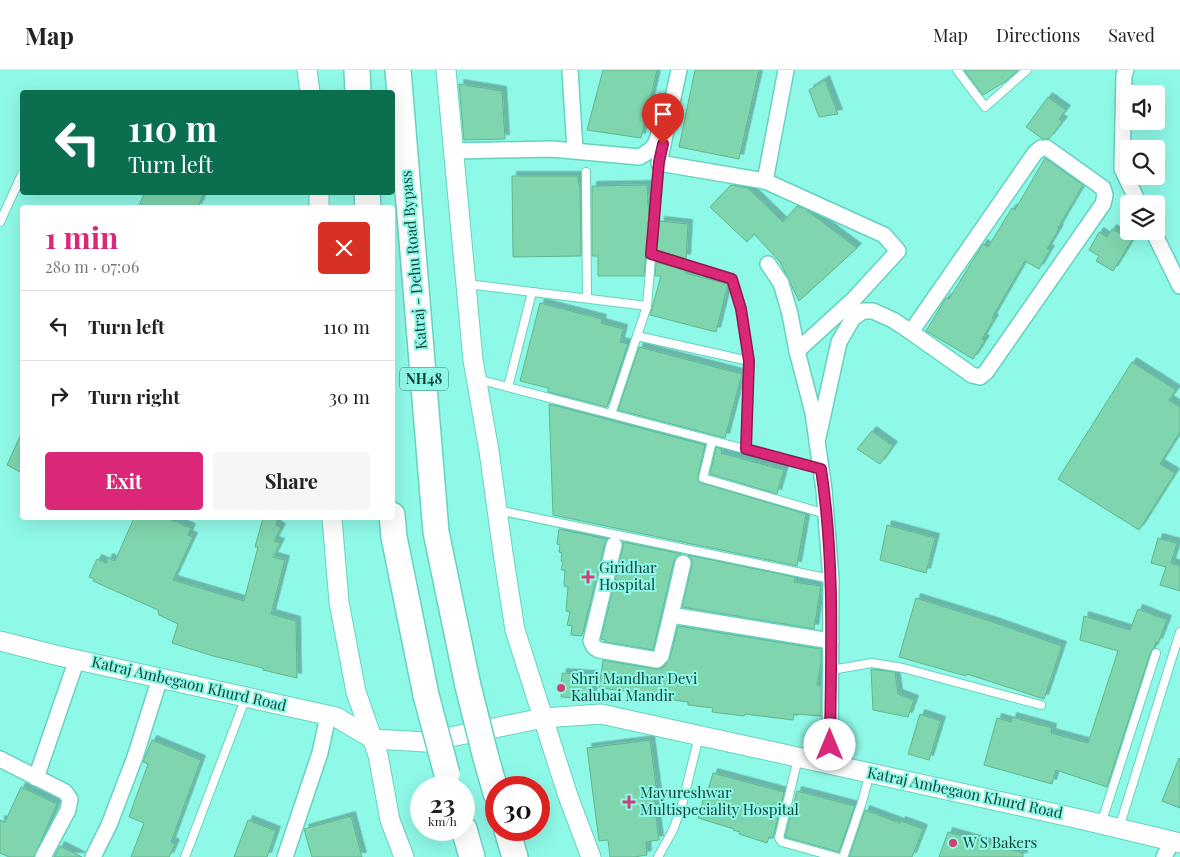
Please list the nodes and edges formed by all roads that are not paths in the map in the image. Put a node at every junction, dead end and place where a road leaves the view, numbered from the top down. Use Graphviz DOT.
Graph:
graph roads {
  1 [pos="307,70"];
  2 [pos="357,70"];
  3 [pos="398,70"];
  4 [pos="446,70"];
  5 [pos="570,70"];
  6 [pos="673,70"];
  7 [pos="679,70"];
  8 [pos="786,70"];
  9 [pos="956,70"];
  10 [pos="1027,70"];
  11 [pos="1126,70"];
  12 [pos="310,90"];
  13 [pos="358,90"];
  14 [pos="575,150"];
  15 [pos="452,151"];
  16 [pos="659,162"];
  17 [pos="586,172"];
  18 [pos="20,178"];
  19 [pos="765,181"];
  20 [pos="1135,195"];
  21 [pos="0,222"];
  22 [pos="1157,240"];
  23 [pos="651,254"];
  24 [pos="768,264"];
  25 [pos="465,284"];
  26 [pos="1180,286"];
  27 [pos="532,292"];
  28 [pos="587,298"];
  29 [pos="647,306"];
  30 [pos="911,332"];
  31 [pos="637,336"];
  32 [pos="797,351"];
  33 [pos="749,361"];
  34 [pos="476,379"];
  35 [pos="508,387"];
  36 [pos="610,414"];
  37 [pos="712,441"];
  38 [pos="817,442"];
  39 [pos="746,449"];
  40 [pos="821,469"];
  41 [pos="497,510"];
  42 [pos="826,514"];
  43 [pos="332,520"];
  44 [pos="392,520"];
  45 [pos="614,545"];
  46 [pos="683,563"];
  47 [pos="831,579"];
  48 [pos="671,615"];
  49 [pos="1180,632"];
  50 [pos="0,641"];
  51 [pos="831,641"];
  52 [pos="1156,654"];
  53 [pos="77,659"];
  54 [pos="830,670"];
  55 [pos="160,678"];
  56 [pos="246,698"];
  57 [pos="1041,705"];
  58 [pos="328,716"];
  59 [pos="543,718"];
  60 [pos="699,735"];
  61 [pos="373,739"];
  62 [pos="798,757"];
  63 [pos="0,759"];
  64 [pos="830,764"];
  65 [pos="870,773"];
  66 [pos="448,776"];
  67 [pos="491,776"];
  68 [pos="36,778"];
  69 [pos="1110,826"];
  70 [pos="467,841"];
  71 [pos="510,841"];
  72 [pos="1172,847"];
  73 [pos="43,857"];
  74 [pos="93,857"];
  75 [pos="185,857"];
  76 [pos="285,857"];
  77 [pos="404,857"];
  78 [pos="472,857"];
  79 [pos="515,857"];
  80 [pos="591,857"];
  81 [pos="658,857"];
  82 [pos="836,857"];
  83 [pos="842,857"];
  1 -- 12 [label="street"];
  2 -- 13 [label="highway"];
  3 -- 67 [label="highway, Katraj - Dehu Road Bypass / NH48, bridge"];
  4 -- 15 [label="street"];
  5 -- 14 [label="street"];
  6 -- 14 [label="street"];
  7 -- 16 [label="street"];
  8 -- 19 [label="street"];
  9 -- 10 [label="lane"];
  11 -- 20 [label="street"];
  14 -- 15 [label="street"];
  15 -- 25 [label="street"];
  16 -- 19 [label="street"];
  16 -- 23 [label="lane"];
  17 -- 28 [label="lane"];
  18 -- 21 [label="lane"];
  19 -- 32 [label="street"];
  22 -- 26 [label="street"];
  23 -- 29 [label="lane"];
  23 -- 33 [label="lane"];
  24 -- 32 [label="street"];
  25 -- 27 [label="lane"];
  25 -- 34 [label="street"];
  27 -- 28 [label="lane"];
  27 -- 35 [label="lane"];
  28 -- 29 [label="lane"];
  29 -- 31 [label="lane"];
  30 -- 30 [label="street"];
  30 -- 38 [label="street"];
  31 -- 33 [label="lane"];
  31 -- 36 [label="lane"];
  32 -- 38 [label="street"];
  33 -- 39 [label="lane"];
  34 -- 35 [label="lane"];
  34 -- 41 [label="street"];
  35 -- 36 [label="lane"];
  36 -- 37 [label="lane"];
  37 -- 39 [label="lane"];
  37 -- 42 [label="lane"];
  38 -- 40 [label="street"];
  39 -- 40 [label="lane"];
  40 -- 42 [label="street"];
  41 -- 47 [label="lane"];
  41 -- 59 [label="street"];
  42 -- 47 [label="street"];
  43 -- 61 [label="street"];
  44 -- 66 [label="highway, bridge"];
  45 -- 48 [label="street"];
  46 -- 48 [label="street"];
  47 -- 51 [label="street"];
  48 -- 51 [label="street"];
  49 -- 69 [label="lane"];
  50 -- 53 [label="street, Katraj Ambegaon Khurd Road"];
  51 -- 54 [label="street"];
  52 -- 69 [label="lane"];
  53 -- 55 [label="street, Katraj Ambegaon Khurd Road"];
  53 -- 68 [label="street"];
  54 -- 57 [label="lane"];
  54 -- 64 [label="street"];
  55 -- 56 [label="street, Katraj Ambegaon Khurd Road"];
  55 -- 74 [label="street"];
  56 -- 58 [label="street, Katraj Ambegaon Khurd Road"];
  56 -- 75 [label="lane"];
  58 -- 61 [label="street, Katraj Ambegaon Khurd Road"];
  58 -- 76 [label="street"];
  59 -- 60 [label="street, Katraj Ambegaon Khurd Road"];
  59 -- 61 [label="street, Katraj Ambegaon Khurd Road"];
  59 -- 80 [label="street"];
  60 -- 62 [label="street, Katraj Ambegaon Khurd Road"];
  60 -- 81 [label="lane"];
  61 -- 77 [label="street"];
  62 -- 64 [label="street, Katraj Ambegaon Khurd Road"];
  62 -- 82 [label="lane"];
  63 -- 68 [label="street"];
  64 -- 65 [label="street, Katraj Ambegaon Khurd Road"];
  65 -- 69 [label="street, Katraj Ambegaon Khurd Road"];
  65 -- 83 [label="lane"];
  68 -- 73 [label="street"];
  69 -- 72 [label="street, Katraj Ambegaon Khurd Road"];
  70 -- 78 [label="highway"];
  71 -- 79 [label="highway"];
}
